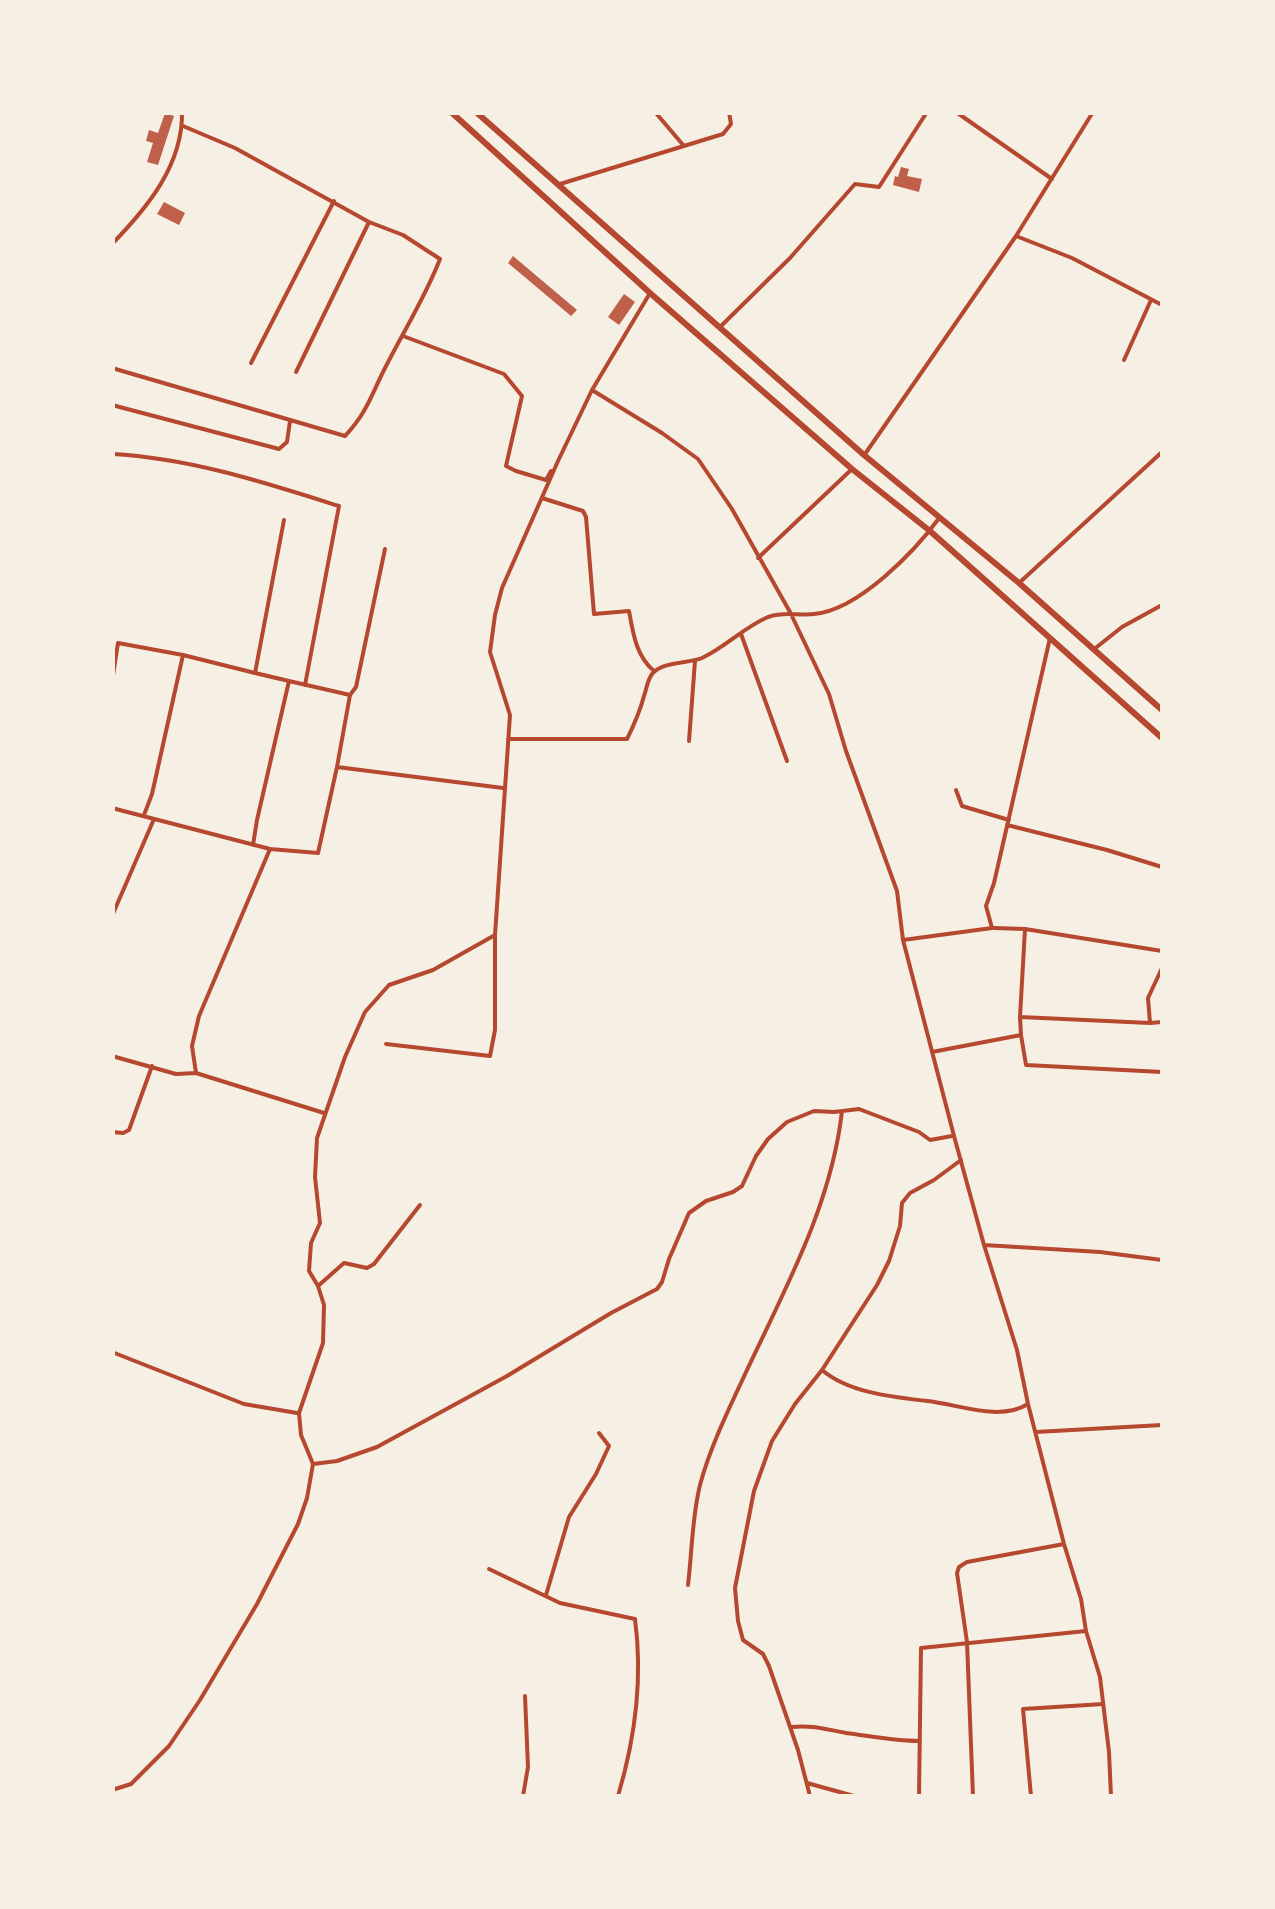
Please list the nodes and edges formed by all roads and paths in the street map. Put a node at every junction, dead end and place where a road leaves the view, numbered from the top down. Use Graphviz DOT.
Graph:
graph roads {
  1 [pos="182,112"];
  2 [pos="450,112"];
  3 [pos="476,112"];
  4 [pos="655,112"];
  5 [pos="729,112"];
  6 [pos="927,112"];
  7 [pos="956,112"];
  8 [pos="1093,112"];
  9 [pos="183,126"];
  10 [pos="684,146"];
  11 [pos="1052,179"];
  12 [pos="559,184"];
  13 [pos="334,201"];
  14 [pos="369,222"];
  15 [pos="1016,236"];
  16 [pos="112,244"];
  17 [pos="650,294"];
  18 [pos="1151,300"];
  19 [pos="1162,306"];
  20 [pos="720,327"];
  21 [pos="403,336"];
  22 [pos="1124,360"];
  23 [pos="251,363"];
  24 [pos="112,368"];
  25 [pos="296,372"];
  26 [pos="592,390"];
  27 [pos="112,405"];
  28 [pos="290,421"];
  29 [pos="1162,452"];
  30 [pos="112,454"];
  31 [pos="864,456"];
  32 [pos="558,461"];
  33 [pos="852,469"];
  34 [pos="542,498"];
  35 [pos="940,517"];
  36 [pos="284,520"];
  37 [pos="930,531"];
  38 [pos="384,549"];
  39 [pos="758,558"];
  40 [pos="1018,583"];
  41 [pos="1162,605"];
  42 [pos="790,612"];
  43 [pos="741,634"];
  44 [pos="1050,638"];
  45 [pos="116,642"];
  46 [pos="1093,650"];
  47 [pos="183,655"];
  48 [pos="696,660"];
  49 [pos="255,672"];
  50 [pos="654,672"];
  51 [pos="289,681"];
  52 [pos="112,682"];
  53 [pos="305,685"];
  54 [pos="350,695"];
  55 [pos="1162,710"];
  56 [pos="1162,738"];
  57 [pos="508,739"];
  58 [pos="689,741"];
  59 [pos="787,761"];
  60 [pos="337,768"];
  61 [pos="503,788"];
  62 [pos="956,790"];
  63 [pos="112,808"];
  64 [pos="144,815"];
  65 [pos="154,818"];
  66 [pos="1008,823"];
  67 [pos="253,845"];
  68 [pos="270,850"];
  69 [pos="1162,867"];
  70 [pos="112,916"];
  71 [pos="992,928"];
  72 [pos="1025,929"];
  73 [pos="495,935"];
  74 [pos="903,940"];
  75 [pos="1162,951"];
  76 [pos="1162,968"];
  77 [pos="1020,1016"];
  78 [pos="1162,1022"];
  79 [pos="1150,1024"];
  80 [pos="1021,1035"];
  81 [pos="386,1044"];
  82 [pos="932,1052"];
  83 [pos="112,1056"];
  84 [pos="152,1066"];
  85 [pos="1162,1072"];
  86 [pos="196,1073"];
  87 [pos="842,1111"];
  88 [pos="326,1113"];
  89 [pos="112,1132"];
  90 [pos="954,1136"];
  91 [pos="961,1160"];
  92 [pos="420,1205"];
  93 [pos="984,1245"];
  94 [pos="1162,1260"];
  95 [pos="318,1286"];
  96 [pos="112,1352"];
  97 [pos="822,1370"];
  98 [pos="1028,1404"];
  99 [pos="299,1413"];
  100 [pos="1162,1425"];
  101 [pos="1036,1432"];
  102 [pos="599,1433"];
  103 [pos="313,1464"];
  104 [pos="1064,1544"];
  105 [pos="489,1569"];
  106 [pos="688,1585"];
  107 [pos="546,1595"];
  108 [pos="1086,1631"];
  109 [pos="967,1642"];
  110 [pos="525,1696"];
  111 [pos="1103,1704"];
  112 [pos="790,1727"];
  113 [pos="919,1741"];
  114 [pos="807,1783"];
  115 [pos="112,1790"];
  116 [pos="523,1796"];
  117 [pos="618,1796"];
  118 [pos="810,1796"];
  119 [pos="854,1796"];
  120 [pos="919,1796"];
  121 [pos="973,1796"];
  122 [pos="1031,1796"];
  123 [pos="1111,1796"];
  1 -- 9 [label="street"];
  2 -- 17 [label="highway"];
  3 -- 12 [label="highway"];
  4 -- 10 [label="street"];
  5 -- 10 [label="street"];
  6 -- 20 [label="street"];
  7 -- 11 [label="street"];
  8 -- 11 [label="street"];
  9 -- 13 [label="street"];
  9 -- 16 [label="street"];
  10 -- 12 [label="street"];
  11 -- 15 [label="street"];
  12 -- 20 [label="highway"];
  13 -- 14 [label="street"];
  13 -- 23 [label="street"];
  14 -- 21 [label="street"];
  14 -- 25 [label="street"];
  15 -- 18 [label="street"];
  15 -- 31 [label="street"];
  17 -- 26 [label="street"];
  17 -- 33 [label="highway"];
  18 -- 19 [label="street"];
  18 -- 22 [label="street"];
  20 -- 31 [label="highway"];
  21 -- 28 [label="street"];
  21 -- 32 [label="street"];
  24 -- 28 [label="street"];
  26 -- 32 [label="street"];
  26 -- 39 [label="street"];
  27 -- 28 [label="street"];
  29 -- 40 [label="street"];
  30 -- 53 [label="street"];
  31 -- 35 [label="highway"];
  32 -- 34 [label="street"];
  33 -- 37 [label="highway"];
  33 -- 39 [label="street"];
  34 -- 50 [label="street"];
  34 -- 57 [label="street"];
  35 -- 37 [label="street"];
  35 -- 40 [label="highway"];
  36 -- 49 [label="street"];
  37 -- 42 [label="street"];
  37 -- 44 [label="highway"];
  38 -- 54 [label="street"];
  39 -- 42 [label="street"];
  40 -- 46 [label="highway"];
  41 -- 46 [label="street"];
  42 -- 43 [label="street"];
  42 -- 74 [label="street"];
  43 -- 48 [label="street"];
  43 -- 59 [label="street"];
  44 -- 56 [label="highway"];
  44 -- 66 [label="street"];
  45 -- 47 [label="street"];
  45 -- 52 [label="street"];
  46 -- 55 [label="highway"];
  47 -- 49 [label="street"];
  47 -- 64 [label="street"];
  48 -- 50 [label="street"];
  48 -- 58 [label="street"];
  49 -- 51 [label="street"];
  50 -- 57 [label="street"];
  51 -- 53 [label="street"];
  51 -- 67 [label="street"];
  53 -- 54 [label="street"];
  54 -- 60 [label="street"];
  57 -- 61 [label="street"];
  60 -- 61 [label="street"];
  60 -- 68 [label="street"];
  61 -- 73 [label="street"];
  62 -- 66 [label="street"];
  63 -- 64 [label="street"];
  64 -- 65 [label="street"];
  65 -- 67 [label="street"];
  65 -- 70 [label="street"];
  66 -- 69 [label="street"];
  66 -- 71 [label="street"];
  67 -- 68 [label="street"];
  68 -- 86 [label="street"];
  71 -- 72 [label="street"];
  71 -- 74 [label="street"];
  72 -- 75 [label="street"];
  72 -- 77 [label="street"];
  73 -- 81 [label="street"];
  73 -- 88 [label="street"];
  74 -- 82 [label="street"];
  76 -- 79 [label="street"];
  77 -- 79 [label="street"];
  77 -- 80 [label="street"];
  78 -- 79 [label="street"];
  80 -- 82 [label="street"];
  80 -- 85 [label="street"];
  82 -- 90 [label="street"];
  83 -- 84 [label="street"];
  84 -- 86 [label="street"];
  84 -- 89 [label="street"];
  86 -- 88 [label="street"];
  87 -- 90 [label="street"];
  87 -- 103 [label="street"];
  87 -- 106 [label="street"];
  88 -- 95 [label="street"];
  90 -- 91 [label="street"];
  91 -- 93 [label="street"];
  91 -- 97 [label="street"];
  92 -- 95 [label="street"];
  93 -- 94 [label="street"];
  93 -- 98 [label="street"];
  95 -- 99 [label="street"];
  96 -- 99 [label="street"];
  97 -- 98 [label="street"];
  97 -- 112 [label="street"];
  98 -- 101 [label="street"];
  99 -- 103 [label="street"];
  100 -- 101 [label="street"];
  101 -- 104 [label="street"];
  102 -- 107 [label="street"];
  103 -- 115 [label="street"];
  104 -- 108 [label="street"];
  104 -- 109 [label="street"];
  105 -- 107 [label="street"];
  107 -- 117 [label="street"];
  108 -- 109 [label="street"];
  108 -- 111 [label="street"];
  109 -- 113 [label="street"];
  109 -- 121 [label="street"];
  110 -- 116 [label="street"];
  111 -- 122 [label="street"];
  111 -- 123 [label="street"];
  112 -- 113 [label="street"];
  112 -- 114 [label="street"];
  113 -- 120 [label="street"];
  114 -- 118 [label="street"];
  114 -- 119 [label="street"];
}
